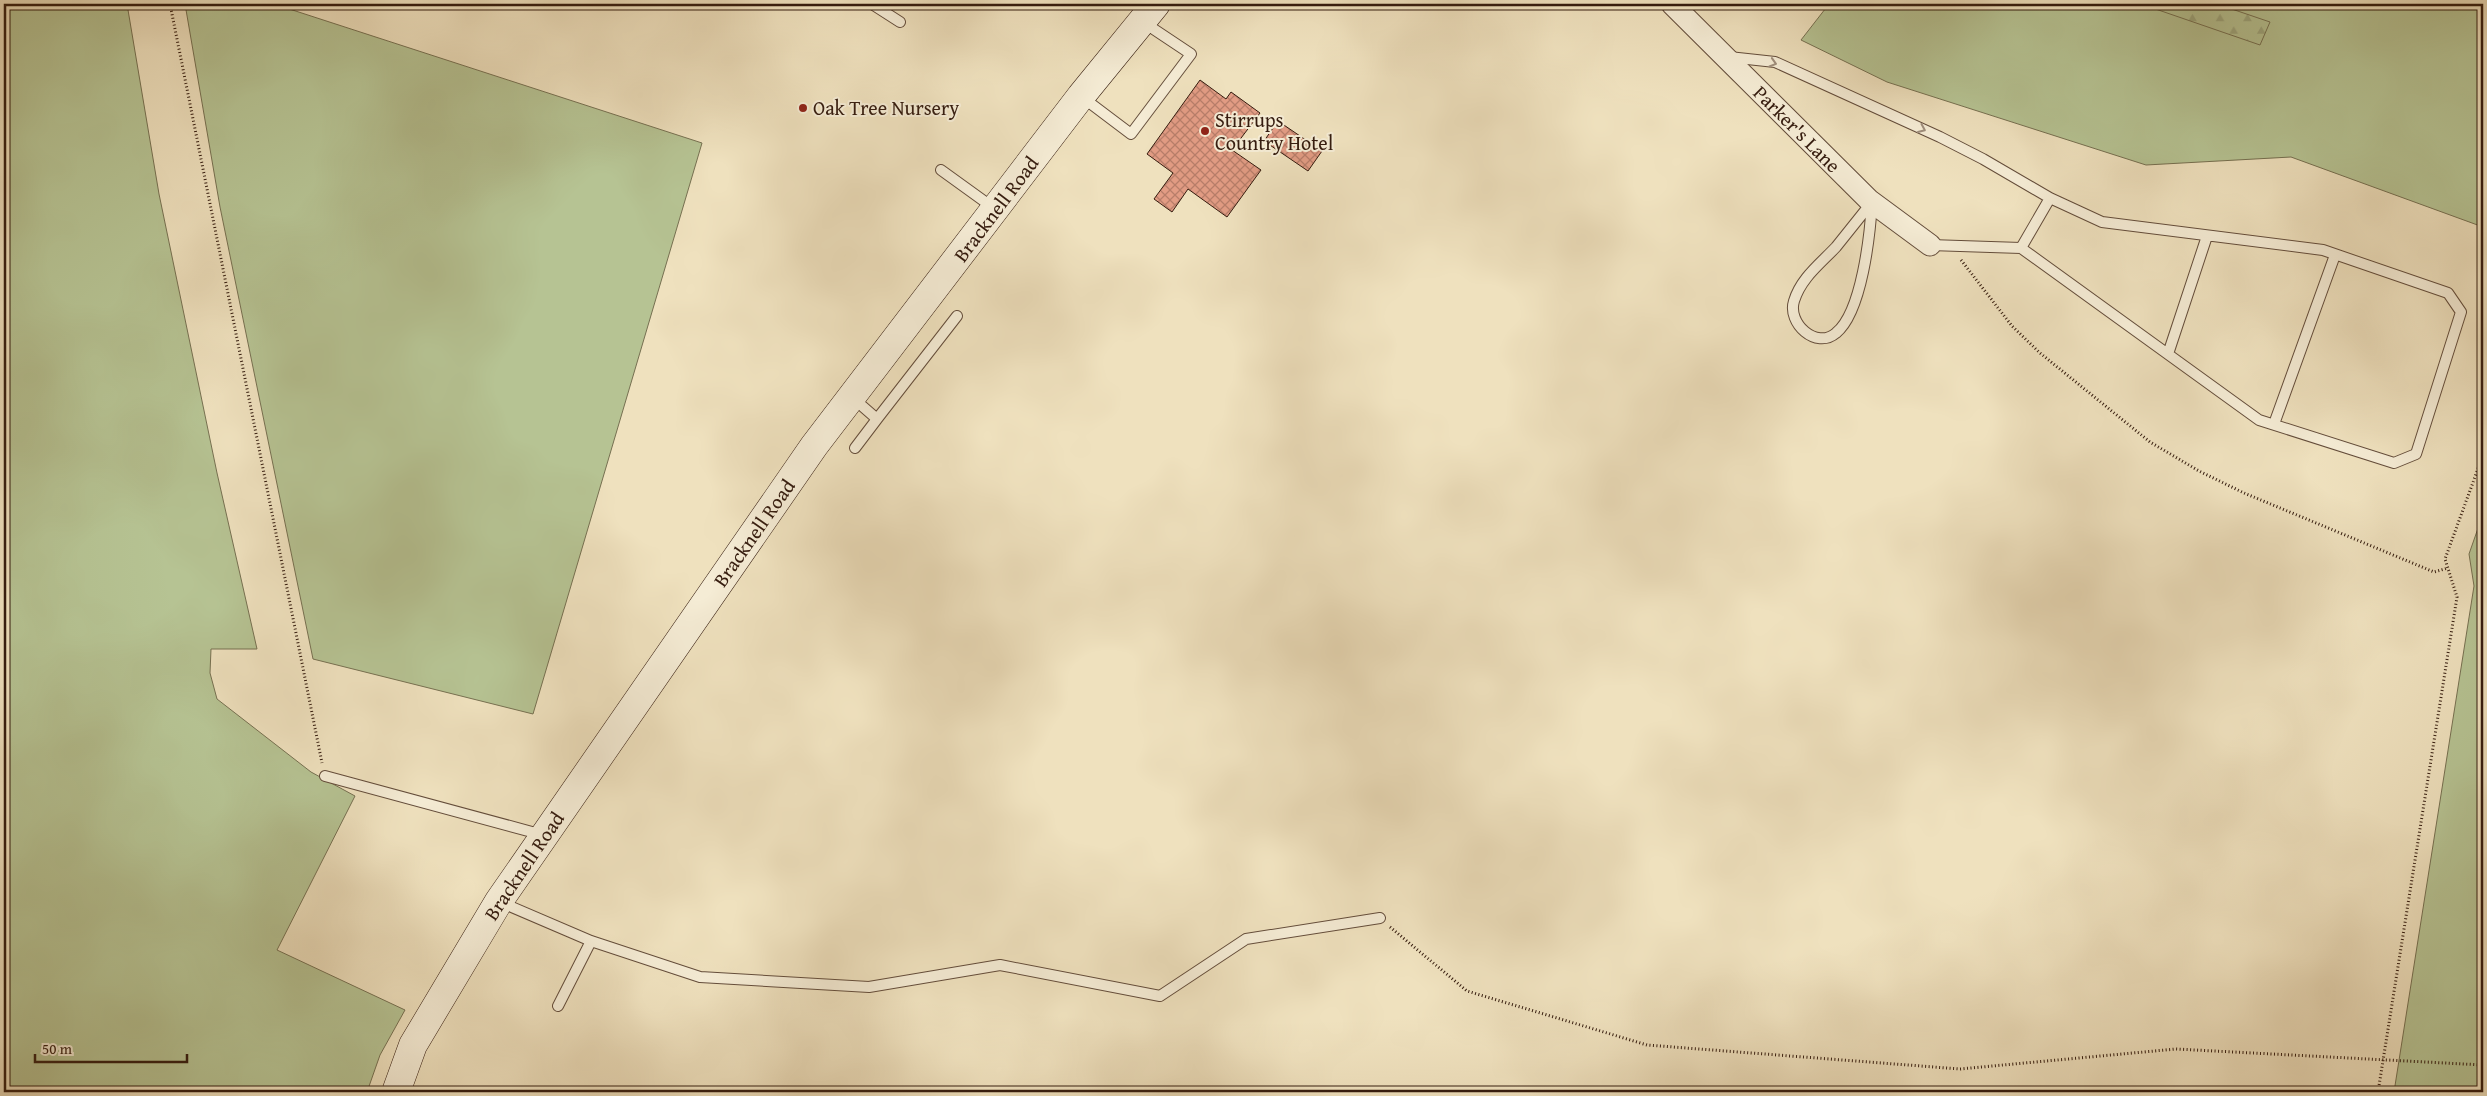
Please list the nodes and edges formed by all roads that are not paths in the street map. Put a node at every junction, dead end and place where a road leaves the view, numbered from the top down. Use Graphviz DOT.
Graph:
graph roads {
  1 [pos="872,4"];
  2 [pos="1672,4"];
  3 [pos="1149,12"];
  4 [pos="900,22"];
  5 [pos="1725,57"];
  6 [pos="1081,96"];
  7 [pos="941,170"];
  8 [pos="2050,198"];
  9 [pos="1872,202"];
  10 [pos="996,210"];
  11 [pos="2207,236"];
  12 [pos="1940,246"];
  13 [pos="2021,248"];
  14 [pos="2335,255"];
  15 [pos="957,316"];
  16 [pos="2168,354"];
  17 [pos="853,398"];
  18 [pos="877,419"];
  19 [pos="2274,424"];
  20 [pos="855,448"];
  21 [pos="325,776"];
  22 [pos="544,835"];
  23 [pos="499,901"];
  24 [pos="1380,918"];
  25 [pos="591,941"];
  26 [pos="558,1006"];
  27 [pos="396,1092"];
  1 -- 4 [label="lane"];
  2 -- 5 [label="street, Parker's Lane"];
  3 -- 6 [label="main road, Bracknell Road"];
  3 -- 6 [label="lane"];
  5 -- 8 [label="lane, one-way"];
  5 -- 9 [label="street, Parker's Lane"];
  6 -- 10 [label="main road, Bracknell Road"];
  7 -- 10 [label="lane"];
  8 -- 11 [label="lane"];
  8 -- 13 [label="lane"];
  9 -- 9 [label="lane"];
  9 -- 12 [label="street, Parker's Lane"];
  10 -- 17 [label="main road, Bracknell Road"];
  11 -- 14 [label="lane"];
  11 -- 16 [label="lane"];
  12 -- 13 [label="lane"];
  13 -- 16 [label="lane"];
  14 -- 19 [label="lane"];
  14 -- 19 [label="lane"];
  15 -- 18 [label="lane"];
  16 -- 19 [label="lane"];
  17 -- 18 [label="lane"];
  17 -- 22 [label="main road, Bracknell Road"];
  18 -- 20 [label="lane"];
  21 -- 22 [label="lane"];
  22 -- 23 [label="main road, Bracknell Road"];
  23 -- 25 [label="lane"];
  23 -- 27 [label="main road, Bracknell Road"];
  24 -- 25 [label="lane"];
  25 -- 26 [label="lane"];
}
